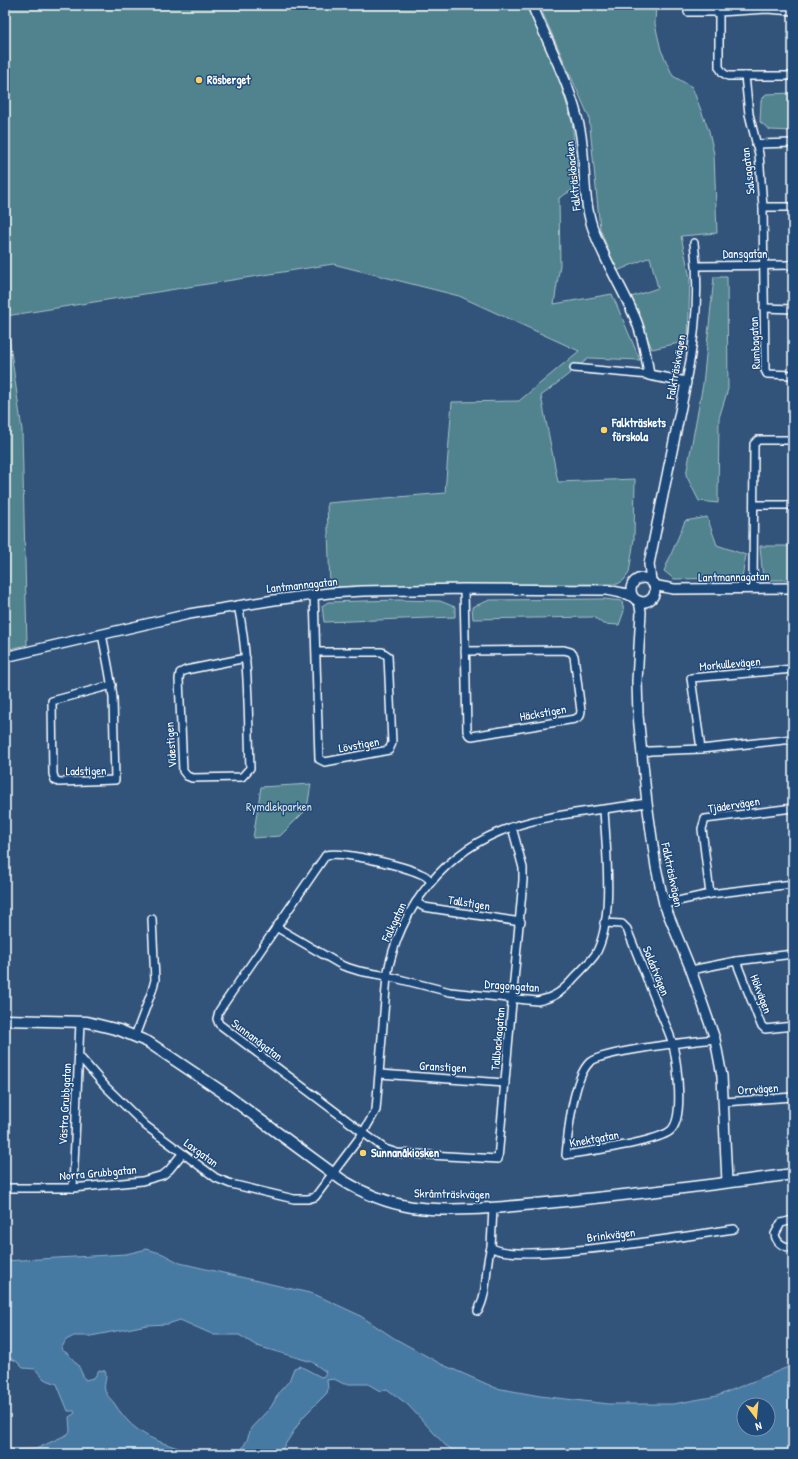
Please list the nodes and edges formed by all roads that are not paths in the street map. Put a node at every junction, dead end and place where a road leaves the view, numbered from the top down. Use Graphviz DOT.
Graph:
graph roads {
  1 [pos="532,5"];
  2 [pos="793,11"];
  3 [pos="688,12"];
  4 [pos="719,12"];
  5 [pos="745,76"];
  6 [pos="793,76"];
  7 [pos="793,143"];
  8 [pos="756,144"];
  9 [pos="763,207"];
  10 [pos="793,207"];
  11 [pos="694,243"];
  12 [pos="762,265"];
  13 [pos="793,265"];
  14 [pos="697,266"];
  15 [pos="764,308"];
  16 [pos="793,309"];
  17 [pos="574,368"];
  18 [pos="649,375"];
  19 [pos="793,375"];
  20 [pos="686,382"];
  21 [pos="793,440"];
  22 [pos="754,505"];
  23 [pos="793,505"];
  24 [pos="649,564"];
  25 [pos="638,579"];
  26 [pos="652,582"];
  27 [pos="753,588"];
  28 [pos="793,588"];
  29 [pos="464,589"];
  30 [pos="674,589"];
  31 [pos="607,590"];
  32 [pos="314,596"];
  33 [pos="643,599"];
  34 [pos="238,605"];
  35 [pos="102,634"];
  36 [pos="465,651"];
  37 [pos="316,652"];
  38 [pos="5,657"];
  39 [pos="246,658"];
  40 [pos="793,669"];
  41 [pos="112,685"];
  42 [pos="793,739"];
  43 [pos="701,749"];
  44 [pos="641,753"];
  45 [pos="647,803"];
  46 [pos="793,808"];
  47 [pos="604,810"];
  48 [pos="512,827"];
  49 [pos="431,881"];
  50 [pos="793,884"];
  51 [pos="710,894"];
  52 [pos="416,902"];
  53 [pos="664,904"];
  54 [pos="152,919"];
  55 [pos="521,922"];
  56 [pos="604,923"];
  57 [pos="276,927"];
  58 [pos="793,954"];
  59 [pos="736,961"];
  60 [pos="691,970"];
  61 [pos="387,976"];
  62 [pos="513,999"];
  63 [pos="5,1020"];
  64 [pos="80,1022"];
  65 [pos="793,1026"];
  66 [pos="135,1036"];
  67 [pos="715,1039"];
  68 [pos="673,1044"];
  69 [pos="78,1056"];
  70 [pos="380,1074"];
  71 [pos="505,1083"];
  72 [pos="793,1098"];
  73 [pos="724,1102"];
  74 [pos="363,1133"];
  75 [pos="182,1154"];
  76 [pos="498,1159"];
  77 [pos="793,1174"];
  78 [pos="333,1175"];
  79 [pos="727,1182"];
  80 [pos="5,1188"];
  81 [pos="73,1188"];
  82 [pos="493,1208"];
  83 [pos="793,1220"];
  84 [pos="734,1229"];
  85 [pos="491,1247"];
  86 [pos="793,1248"];
  87 [pos="478,1311"];
  1 -- 18 [label="street, Falkträskbacken"];
  2 -- 4 [label="street"];
  3 -- 4 [label="street"];
  4 -- 5 [label="street"];
  5 -- 6 [label="street"];
  5 -- 8 [label="street, Salsagatan"];
  7 -- 8 [label="street"];
  8 -- 9 [label="street, Salsagatan"];
  9 -- 10 [label="street"];
  9 -- 12 [label="street, Salsagatan"];
  11 -- 14 [label="street, Falkträskvägen"];
  12 -- 13 [label="street, Dansgatan"];
  12 -- 14 [label="street, Dansgatan"];
  12 -- 15 [label="street, Rumbagatan"];
  14 -- 20 [label="street, Falkträskvägen"];
  15 -- 16 [label="street, Rumbagatan"];
  15 -- 19 [label="street, Rumbagatan"];
  17 -- 18 [label="street"];
  18 -- 20 [label="street"];
  20 -- 24 [label="street, Falkträskvägen"];
  21 -- 22 [label="street"];
  22 -- 23 [label="street"];
  22 -- 27 [label="street"];
  24 -- 25 [label="street"];
  24 -- 26 [label="street"];
  25 -- 26 [label="street, Lantmannagatan"];
  25 -- 31 [label="street, Lantmannagatan"];
  25 -- 33 [label="street"];
  26 -- 30 [label="street, Lantmannagatan"];
  26 -- 33 [label="street"];
  27 -- 28 [label="street, Lantmannagatan"];
  27 -- 30 [label="street, Lantmannagatan"];
  29 -- 31 [label="street, Lantmannagatan"];
  29 -- 32 [label="street, Lantmannagatan"];
  29 -- 36 [label="street, Häckstigen"];
  30 -- 33 [label="street, Lantmannagatan"];
  31 -- 33 [label="street, Lantmannagatan"];
  32 -- 34 [label="street, Lantmannagatan"];
  32 -- 37 [label="street, Lövstigen"];
  33 -- 44 [label="street, Falkträskvägen"];
  34 -- 35 [label="street, Lantmannagatan"];
  34 -- 39 [label="street, Videstigen"];
  35 -- 38 [label="street, Lantmannagatan"];
  35 -- 41 [label="street, Ladstigen"];
  36 -- 36 [label="street, Häckstigen"];
  37 -- 37 [label="street, Lövstigen"];
  39 -- 39 [label="street, Videstigen"];
  40 -- 43 [label="street, Morkullevägen"];
  41 -- 41 [label="street, Ladstigen"];
  42 -- 43 [label="street"];
  43 -- 44 [label="street"];
  44 -- 45 [label="street, Falkträskvägen"];
  45 -- 47 [label="street, Falkgatan"];
  45 -- 53 [label="street, Falkträskvägen"];
  46 -- 51 [label="street, Tjädervägen"];
  47 -- 48 [label="street, Falkgatan"];
  47 -- 56 [label="street, Dragongatan"];
  48 -- 49 [label="street, Falkgatan"];
  48 -- 55 [label="street, Tallbackagatan"];
  49 -- 52 [label="street, Falkgatan"];
  49 -- 57 [label="street, Sunnanågatan"];
  50 -- 51 [label="street"];
  51 -- 53 [label="street"];
  52 -- 55 [label="street, Tallstigen"];
  52 -- 61 [label="street, Falkgatan"];
  53 -- 60 [label="street, Falkträskvägen"];
  54 -- 66 [label="street"];
  55 -- 62 [label="street, Tallbackagatan"];
  56 -- 62 [label="street, Dragongatan"];
  56 -- 68 [label="street, Soldatvägen"];
  57 -- 61 [label="street, Dragongatan"];
  57 -- 74 [label="street, Sunnanågatan"];
  58 -- 59 [label="street, Hökvägen"];
  59 -- 60 [label="street, Hökvägen"];
  59 -- 65 [label="street, Hökvägen"];
  60 -- 67 [label="street, Falkträskvägen"];
  61 -- 62 [label="street, Dragongatan"];
  61 -- 70 [label="street, Falkgatan"];
  62 -- 71 [label="street, Tallbackagatan"];
  63 -- 64 [label="main road, Skråmträskvägen"];
  64 -- 66 [label="main road, Skråmträskvägen"];
  64 -- 69 [label="street, Västra Grubbgatan"];
  66 -- 78 [label="main road, Skråmträskvägen"];
  67 -- 68 [label="street, Knektgatan"];
  67 -- 73 [label="street, Falkträskvägen"];
  68 -- 68 [label="street, Knektgatan"];
  69 -- 75 [label="street, Laxgatan"];
  69 -- 81 [label="street, Västra Grubbgatan"];
  70 -- 71 [label="street, Granstigen"];
  70 -- 74 [label="street, Falkgatan"];
  71 -- 76 [label="street, Tallbackagatan"];
  72 -- 73 [label="street, Orrvägen"];
  73 -- 79 [label="street, Falkträskvägen"];
  74 -- 76 [label="street, Sunnanågatan"];
  74 -- 78 [label="street, Falkgatan"];
  75 -- 78 [label="street, Laxgatan"];
  75 -- 81 [label="street, Norra Grubbgatan"];
  77 -- 79 [label="main road, Skråmträskvägen"];
  78 -- 82 [label="main road, Skråmträskvägen"];
  79 -- 82 [label="main road, Skråmträskvägen"];
  80 -- 81 [label="street, Norra Grubbgatan"];
  82 -- 85 [label="street"];
  83 -- 86 [label="street"];
  84 -- 85 [label="street, Brinkvägen"];
  85 -- 87 [label="street"];
}
